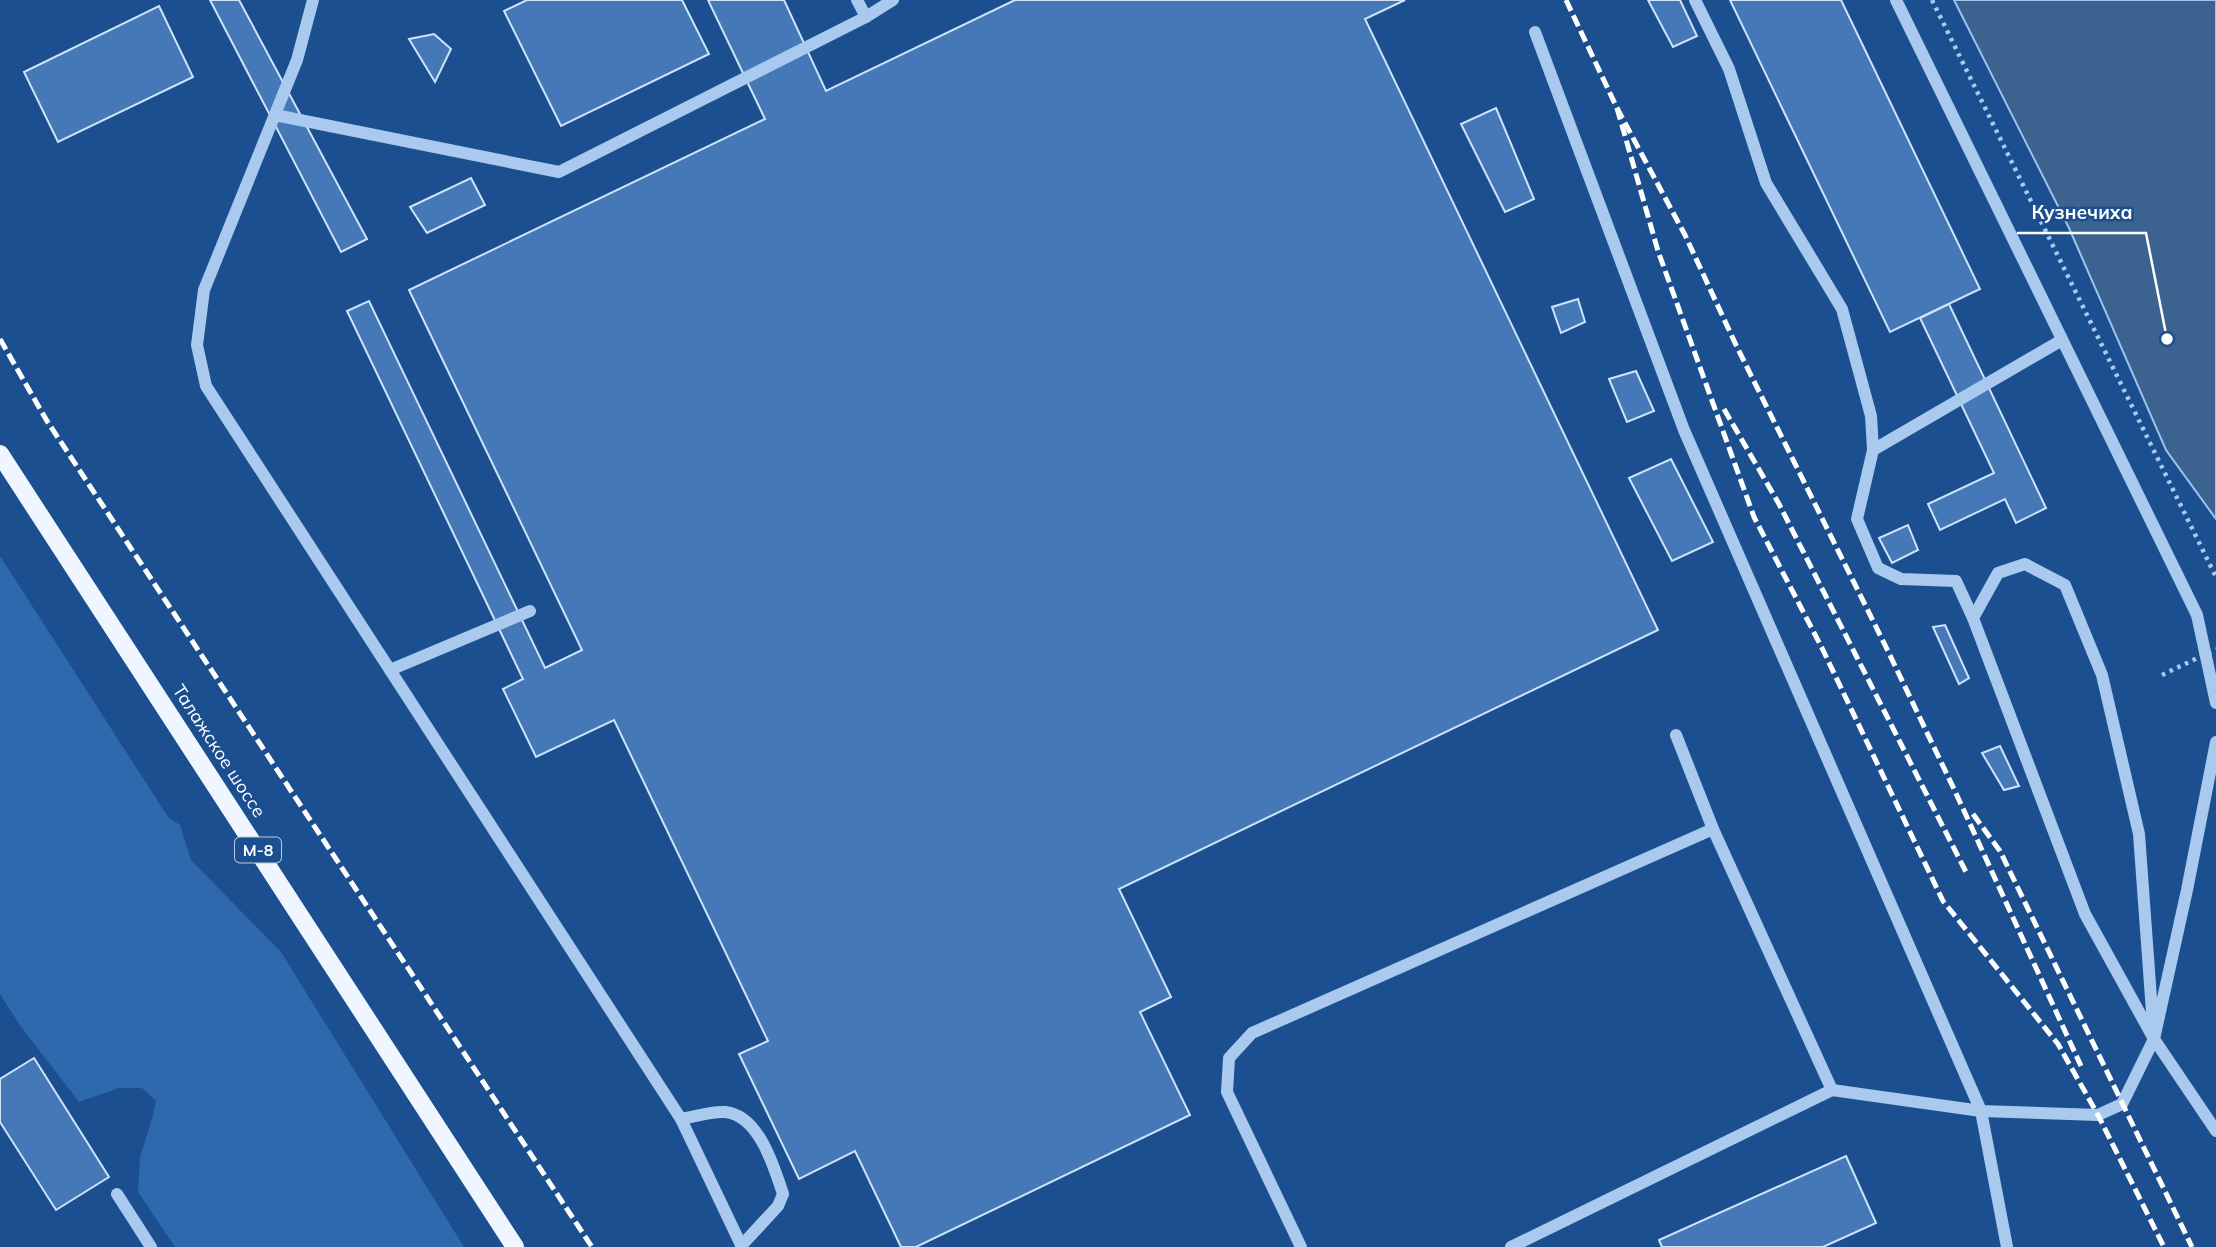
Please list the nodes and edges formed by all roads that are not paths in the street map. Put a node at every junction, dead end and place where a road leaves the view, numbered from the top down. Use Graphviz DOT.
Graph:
graph roads {
  1 [pos="313,0"];
  2 [pos="857,0"];
  3 [pos="893,0"];
  4 [pos="1695,0"];
  5 [pos="1896,0"];
  6 [pos="866,17"];
  7 [pos="1535,32"];
  8 [pos="275,115"];
  9 [pos="2062,340"];
  10 [pos="1873,450"];
  11 [pos="0,454"];
  12 [pos="530,611"];
  13 [pos="1973,618"];
  14 [pos="390,670"];
  15 [pos="2216,703"];
  16 [pos="1676,735"];
  17 [pos="2216,742"];
  18 [pos="1713,829"];
  19 [pos="2154,1039"];
  20 [pos="1832,1090"];
  21 [pos="1981,1111"];
  22 [pos="681,1119"];
  23 [pos="2216,1131"];
  24 [pos="117,1194"];
  25 [pos="741,1246"];
  26 [pos="151,1247"];
  27 [pos="515,1247"];
  28 [pos="1301,1247"];
  29 [pos="1511,1247"];
  30 [pos="2007,1247"];
  1 -- 8 [label="lane"];
  2 -- 6 [label="lane"];
  3 -- 6 [label="lane"];
  4 -- 10 [label="lane"];
  5 -- 9 [label="lane"];
  6 -- 8 [label="lane"];
  7 -- 21 [label="lane"];
  8 -- 14 [label="lane"];
  9 -- 10 [label="lane"];
  9 -- 15 [label="lane"];
  10 -- 13 [label="lane"];
  11 -- 27 [label="main road, Талажское шоссе / М-8"];
  12 -- 14 [label="lane"];
  13 -- 19 [label="lane"];
  13 -- 19 [label="lane"];
  14 -- 22 [label="lane"];
  16 -- 18 [label="lane"];
  17 -- 19 [label="lane"];
  18 -- 20 [label="lane"];
  18 -- 28 [label="lane"];
  19 -- 21 [label="lane"];
  19 -- 23 [label="lane"];
  20 -- 21 [label="lane"];
  20 -- 29 [label="lane"];
  21 -- 30 [label="lane"];
  22 -- 25 [label="lane"];
  22 -- 25 [label="lane"];
  24 -- 26 [label="lane"];
}
